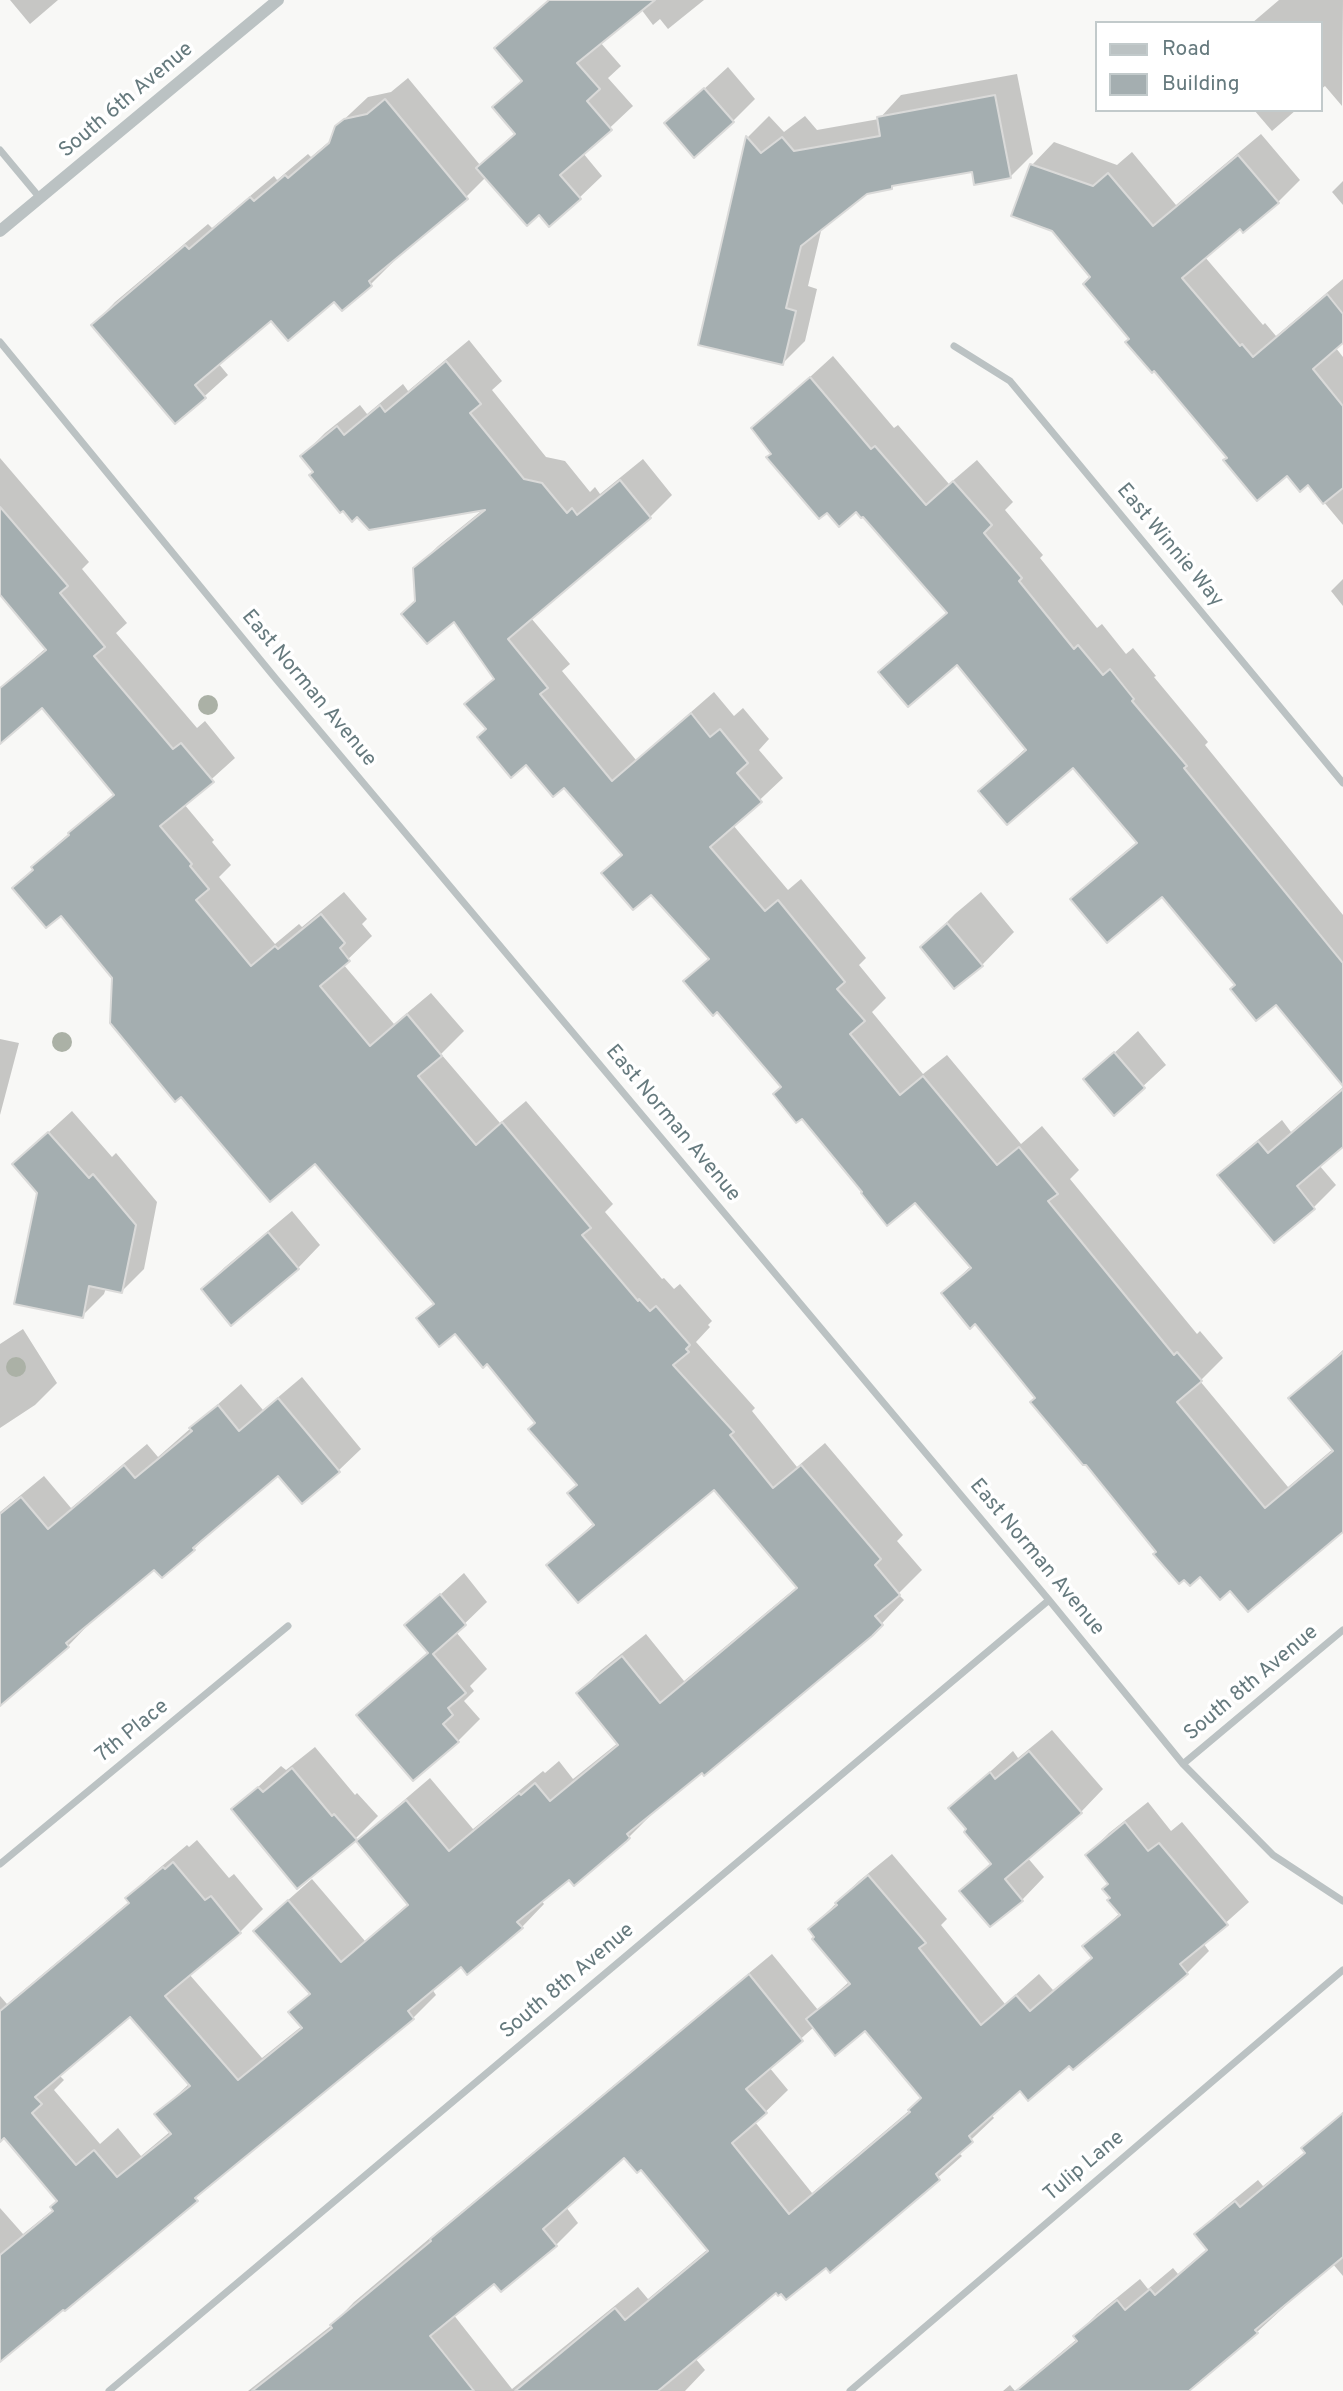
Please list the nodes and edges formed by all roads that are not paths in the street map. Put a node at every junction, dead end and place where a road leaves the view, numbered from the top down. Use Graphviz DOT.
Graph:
graph roads {
  1 [pos="278,0"];
  2 [pos="0,150"];
  3 [pos="40,198"];
  4 [pos="0,231"];
  5 [pos="0,342"];
  6 [pos="954,346"];
  7 [pos="1343,783"];
  8 [pos="1049,1600"];
  9 [pos="288,1626"];
  10 [pos="1343,1630"];
  11 [pos="1183,1764"];
  12 [pos="0,1864"];
  13 [pos="1343,1901"];
  14 [pos="1343,1970"];
  15 [pos="109,2391"];
  16 [pos="850,2391"];
  1 -- 3 [label="street, South 6th Avenue"];
  2 -- 3 [label="street"];
  3 -- 4 [label="street, South 6th Avenue"];
  5 -- 8 [label="street, East Norman Avenue"];
  6 -- 7 [label="street, East Winnie Way"];
  8 -- 11 [label="street, East Norman Avenue"];
  8 -- 15 [label="street, South 8th Avenue"];
  9 -- 12 [label="street, 7th Place"];
  10 -- 11 [label="street, South 8th Avenue"];
  11 -- 13 [label="street, East Norman Avenue"];
  14 -- 16 [label="street, Tulip Lane"];
}
